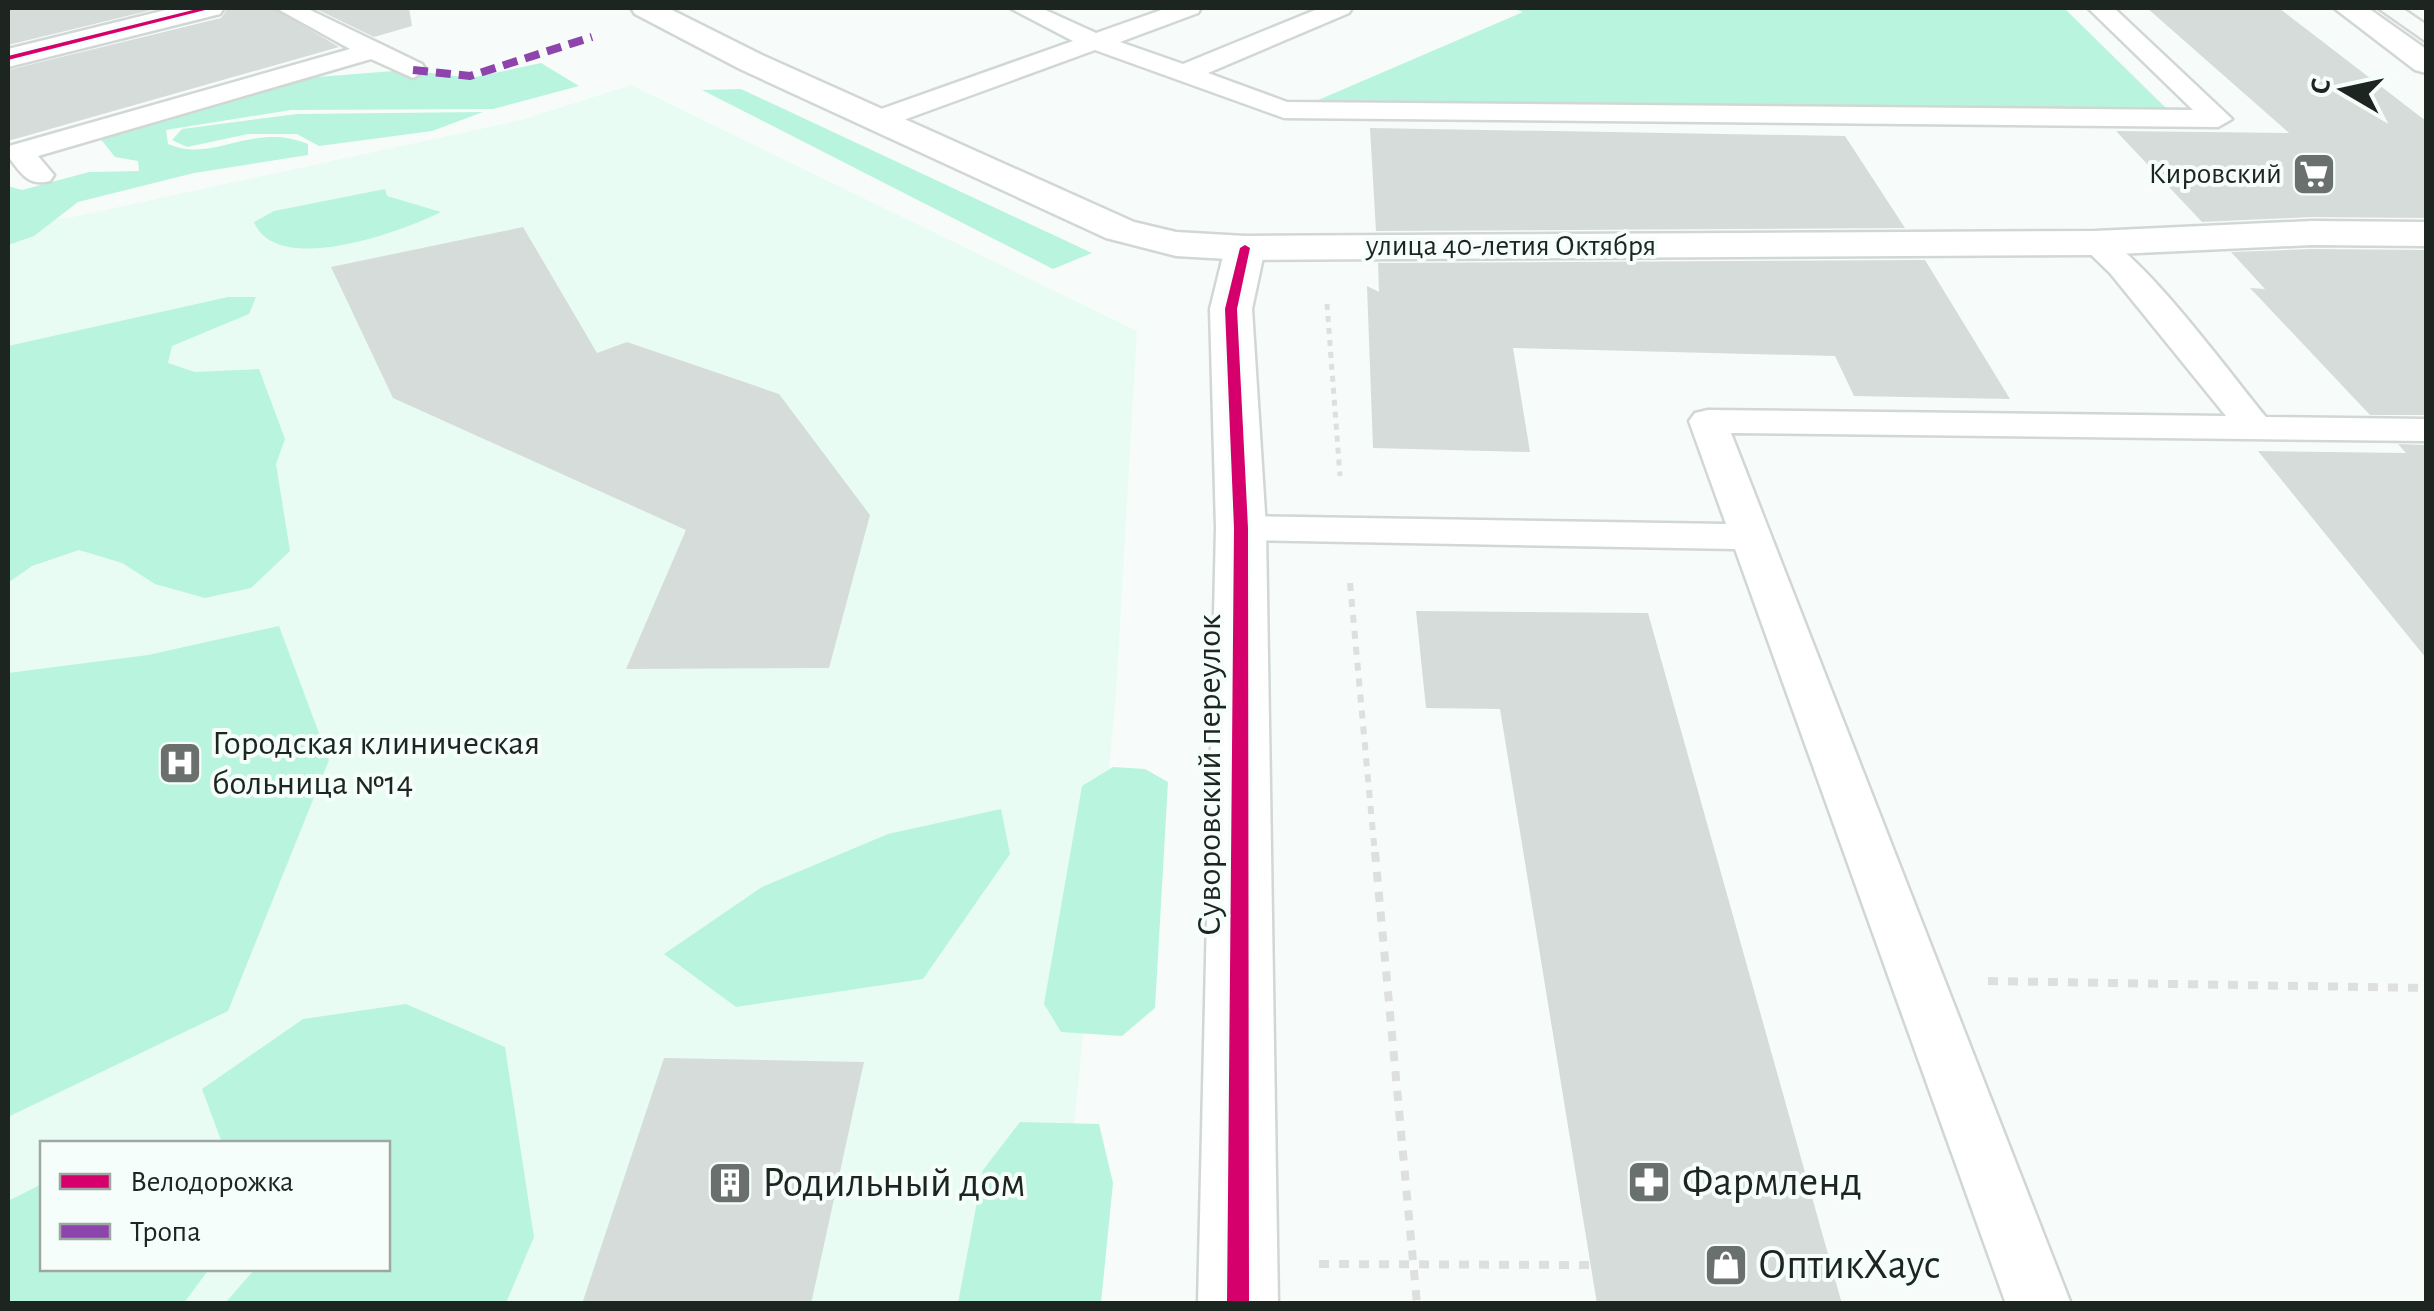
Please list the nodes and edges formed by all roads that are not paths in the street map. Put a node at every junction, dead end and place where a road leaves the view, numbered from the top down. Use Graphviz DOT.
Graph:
graph roads {
  1 [pos="209,8"];
  2 [pos="288,8"];
  3 [pos="646,8"];
  4 [pos="1022,8"];
  5 [pos="1188,8"];
  6 [pos="1340,8"];
  7 [pos="2100,8"];
  8 [pos="2349,8"];
  9 [pos="1094,41"];
  10 [pos="374,50"];
  11 [pos="8,58"];
  12 [pos="2426,62"];
  13 [pos="414,70"];
  14 [pos="1183,74"];
  15 [pos="877,120"];
  16 [pos="40,175"];
  17 [pos="2426,234"];
  18 [pos="2095,243"];
  19 [pos="1245,248"];
  20 [pos="2256,428"];
  21 [pos="2426,430"];
  22 [pos="1241,528"];
  23 [pos="1752,538"];
  24 [pos="1238,1284"];
  25 [pos="2039,1304"];
  1 -- 11 [label="main road"];
  2 -- 10 [label="lane"];
  3 -- 15 [label="main road, улица 40-летия Октября"];
  4 -- 9 [label="lane"];
  5 -- 9 [label="lane"];
  6 -- 14 [label="lane"];
  7 -- 14 [label="lane"];
  8 -- 12 [label="main road"];
  9 -- 14 [label="lane"];
  9 -- 15 [label="lane"];
  10 -- 13 [label="lane"];
  10 -- 16 [label="lane"];
  15 -- 19 [label="main road, улица 40-летия Октября"];
  17 -- 18 [label="main road, улица 40-летия Октября"];
  18 -- 19 [label="main road, улица 40-летия Октября"];
  18 -- 20 [label="lane"];
  19 -- 22 [label="main road, Суворовский переулок"];
  20 -- 21 [label="lane"];
  20 -- 23 [label="lane"];
  22 -- 23 [label="lane"];
  22 -- 24 [label="main road, Суворовский переулок"];
  23 -- 25 [label="lane"];
}
